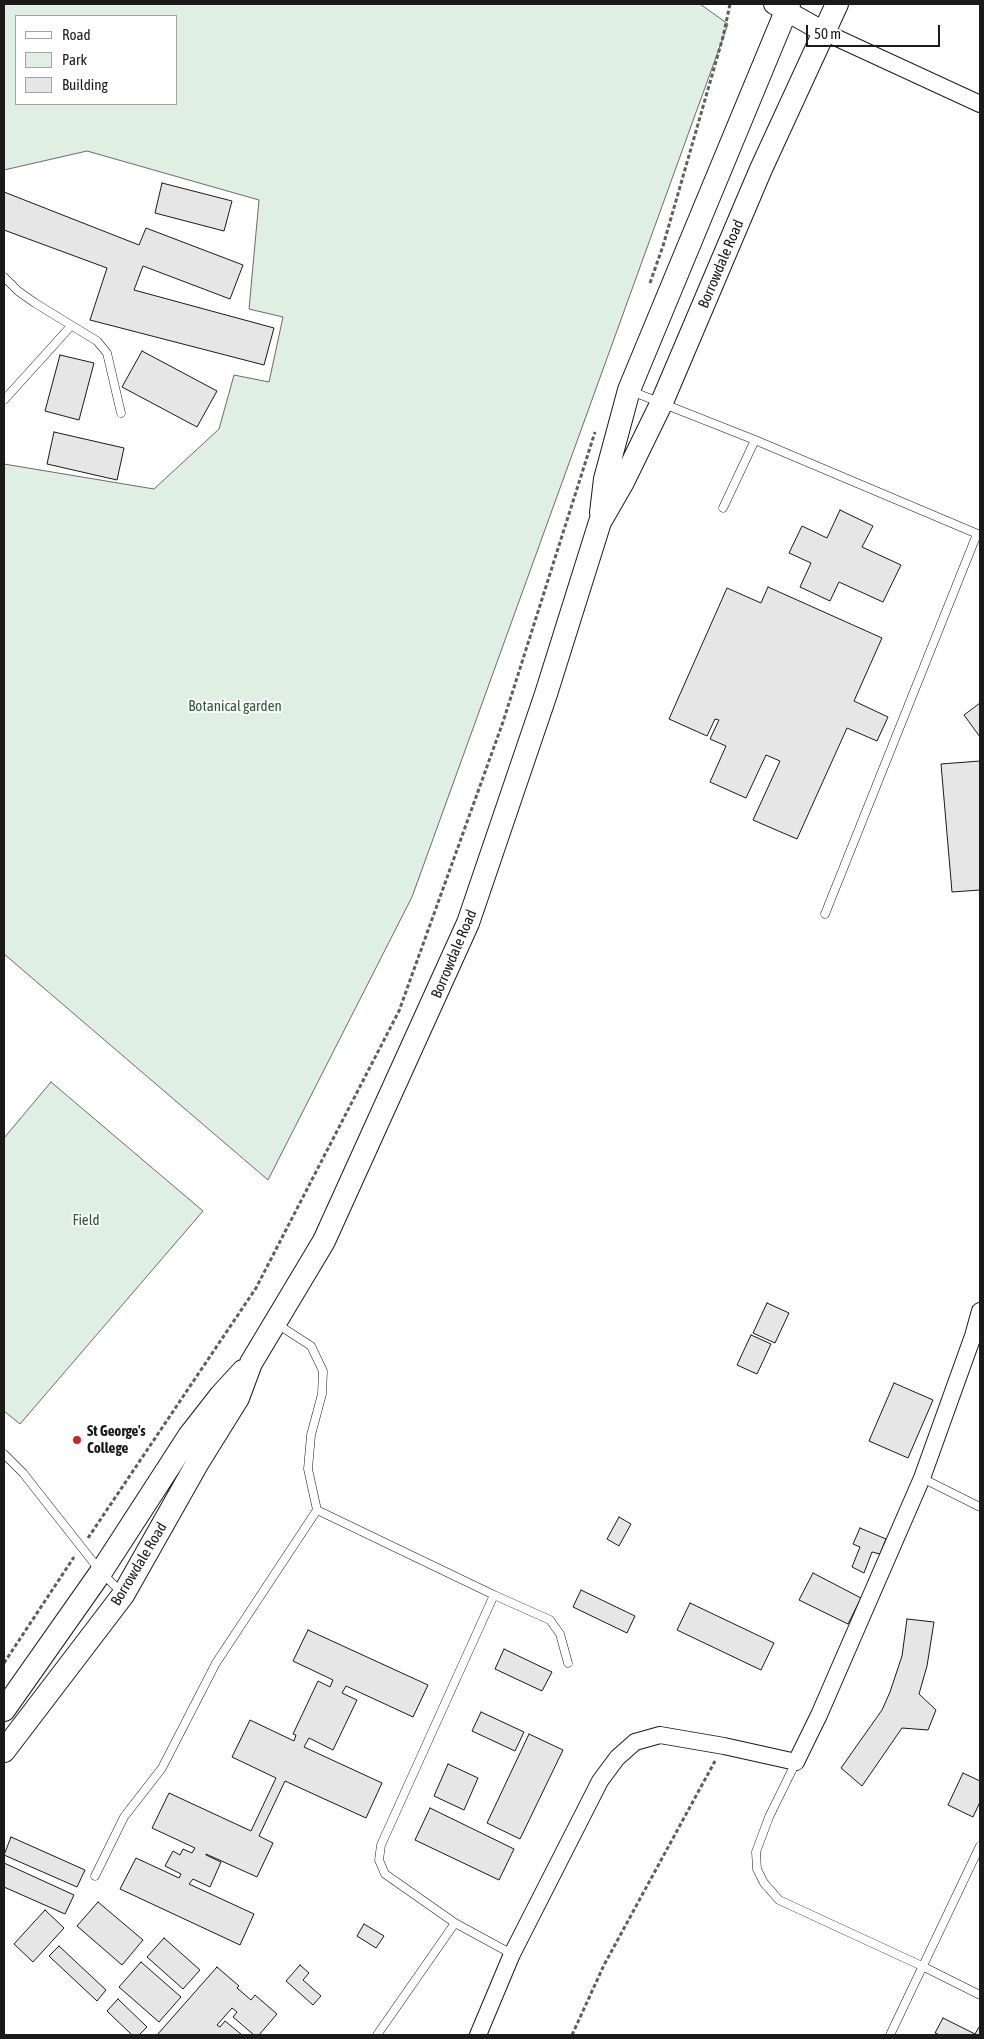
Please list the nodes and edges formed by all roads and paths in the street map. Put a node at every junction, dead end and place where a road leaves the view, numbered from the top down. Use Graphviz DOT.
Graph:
graph roads {
  1 [pos="730,4"];
  2 [pos="837,4"];
  3 [pos="782,6"];
  4 [pos="824,32"];
  5 [pos="980,104"];
  6 [pos="4,277"];
  7 [pos="647,291"];
  8 [pos="71,326"];
  9 [pos="629,390"];
  10 [pos="4,400"];
  11 [pos="662,402"];
  12 [pos="121,413"];
  13 [pos="597,426"];
  14 [pos="755,440"];
  15 [pos="724,508"];
  16 [pos="600,522"];
  17 [pos="979,535"];
  18 [pos="825,914"];
  19 [pos="980,1310"];
  20 [pos="275,1324"];
  21 [pos="251,1363"];
  22 [pos="4,1454"];
  23 [pos="922,1478"];
  24 [pos="980,1507"];
  25 [pos="317,1510"];
  26 [pos="81,1547"];
  27 [pos="101,1572"];
  28 [pos="123,1595"];
  29 [pos="494,1595"];
  30 [pos="4,1663"];
  31 [pos="568,1664"];
  32 [pos="4,1710"];
  33 [pos="724,1746"];
  34 [pos="4,1750"];
  35 [pos="796,1762"];
  36 [pos="980,1846"];
  37 [pos="95,1876"];
  38 [pos="455,1923"];
  39 [pos="512,1954"];
  40 [pos="922,1966"];
  41 [pos="980,1995"];
  42 [pos="377,2035"];
  43 [pos="478,2035"];
  44 [pos="572,2035"];
  45 [pos="890,2035"];
  1 -- 7 [label="path"];
  2 -- 4 [label="main road, Borrowdale Road"];
  3 -- 4 [label="street"];
  3 -- 9 [label="main road, Borrowdale Road"];
  4 -- 5 [label="street"];
  4 -- 11 [label="main road, Borrowdale Road"];
  6 -- 8 [label="lane"];
  8 -- 10 [label="lane"];
  8 -- 12 [label="lane"];
  9 -- 11 [label="lane"];
  9 -- 16 [label="main road, Borrowdale Road"];
  11 -- 14 [label="lane"];
  11 -- 16 [label="main road, Borrowdale Road"];
  13 -- 26 [label="path"];
  14 -- 15 [label="lane"];
  14 -- 17 [label="lane"];
  16 -- 20 [label="main road, Borrowdale Road"];
  17 -- 18 [label="lane"];
  19 -- 23 [label="street"];
  20 -- 21 [label="main road, Borrowdale Road"];
  20 -- 25 [label="lane"];
  21 -- 27 [label="main road, Borrowdale Road"];
  21 -- 28 [label="main road, Borrowdale Road"];
  22 -- 26 [label="lane"];
  23 -- 24 [label="lane"];
  23 -- 35 [label="street"];
  25 -- 29 [label="lane"];
  25 -- 37 [label="lane"];
  26 -- 27 [label="lane"];
  26 -- 30 [label="path"];
  27 -- 28 [label="lane"];
  27 -- 32 [label="main road, Borrowdale Road"];
  28 -- 34 [label="main road, Borrowdale Road"];
  29 -- 31 [label="lane"];
  29 -- 38 [label="lane"];
  33 -- 35 [label="street"];
  33 -- 39 [label="street"];
  33 -- 44 [label="path"];
  35 -- 40 [label="lane"];
  36 -- 40 [label="lane"];
  38 -- 39 [label="lane"];
  38 -- 42 [label="lane"];
  39 -- 43 [label="street"];
  40 -- 41 [label="lane"];
  40 -- 45 [label="lane"];
}
